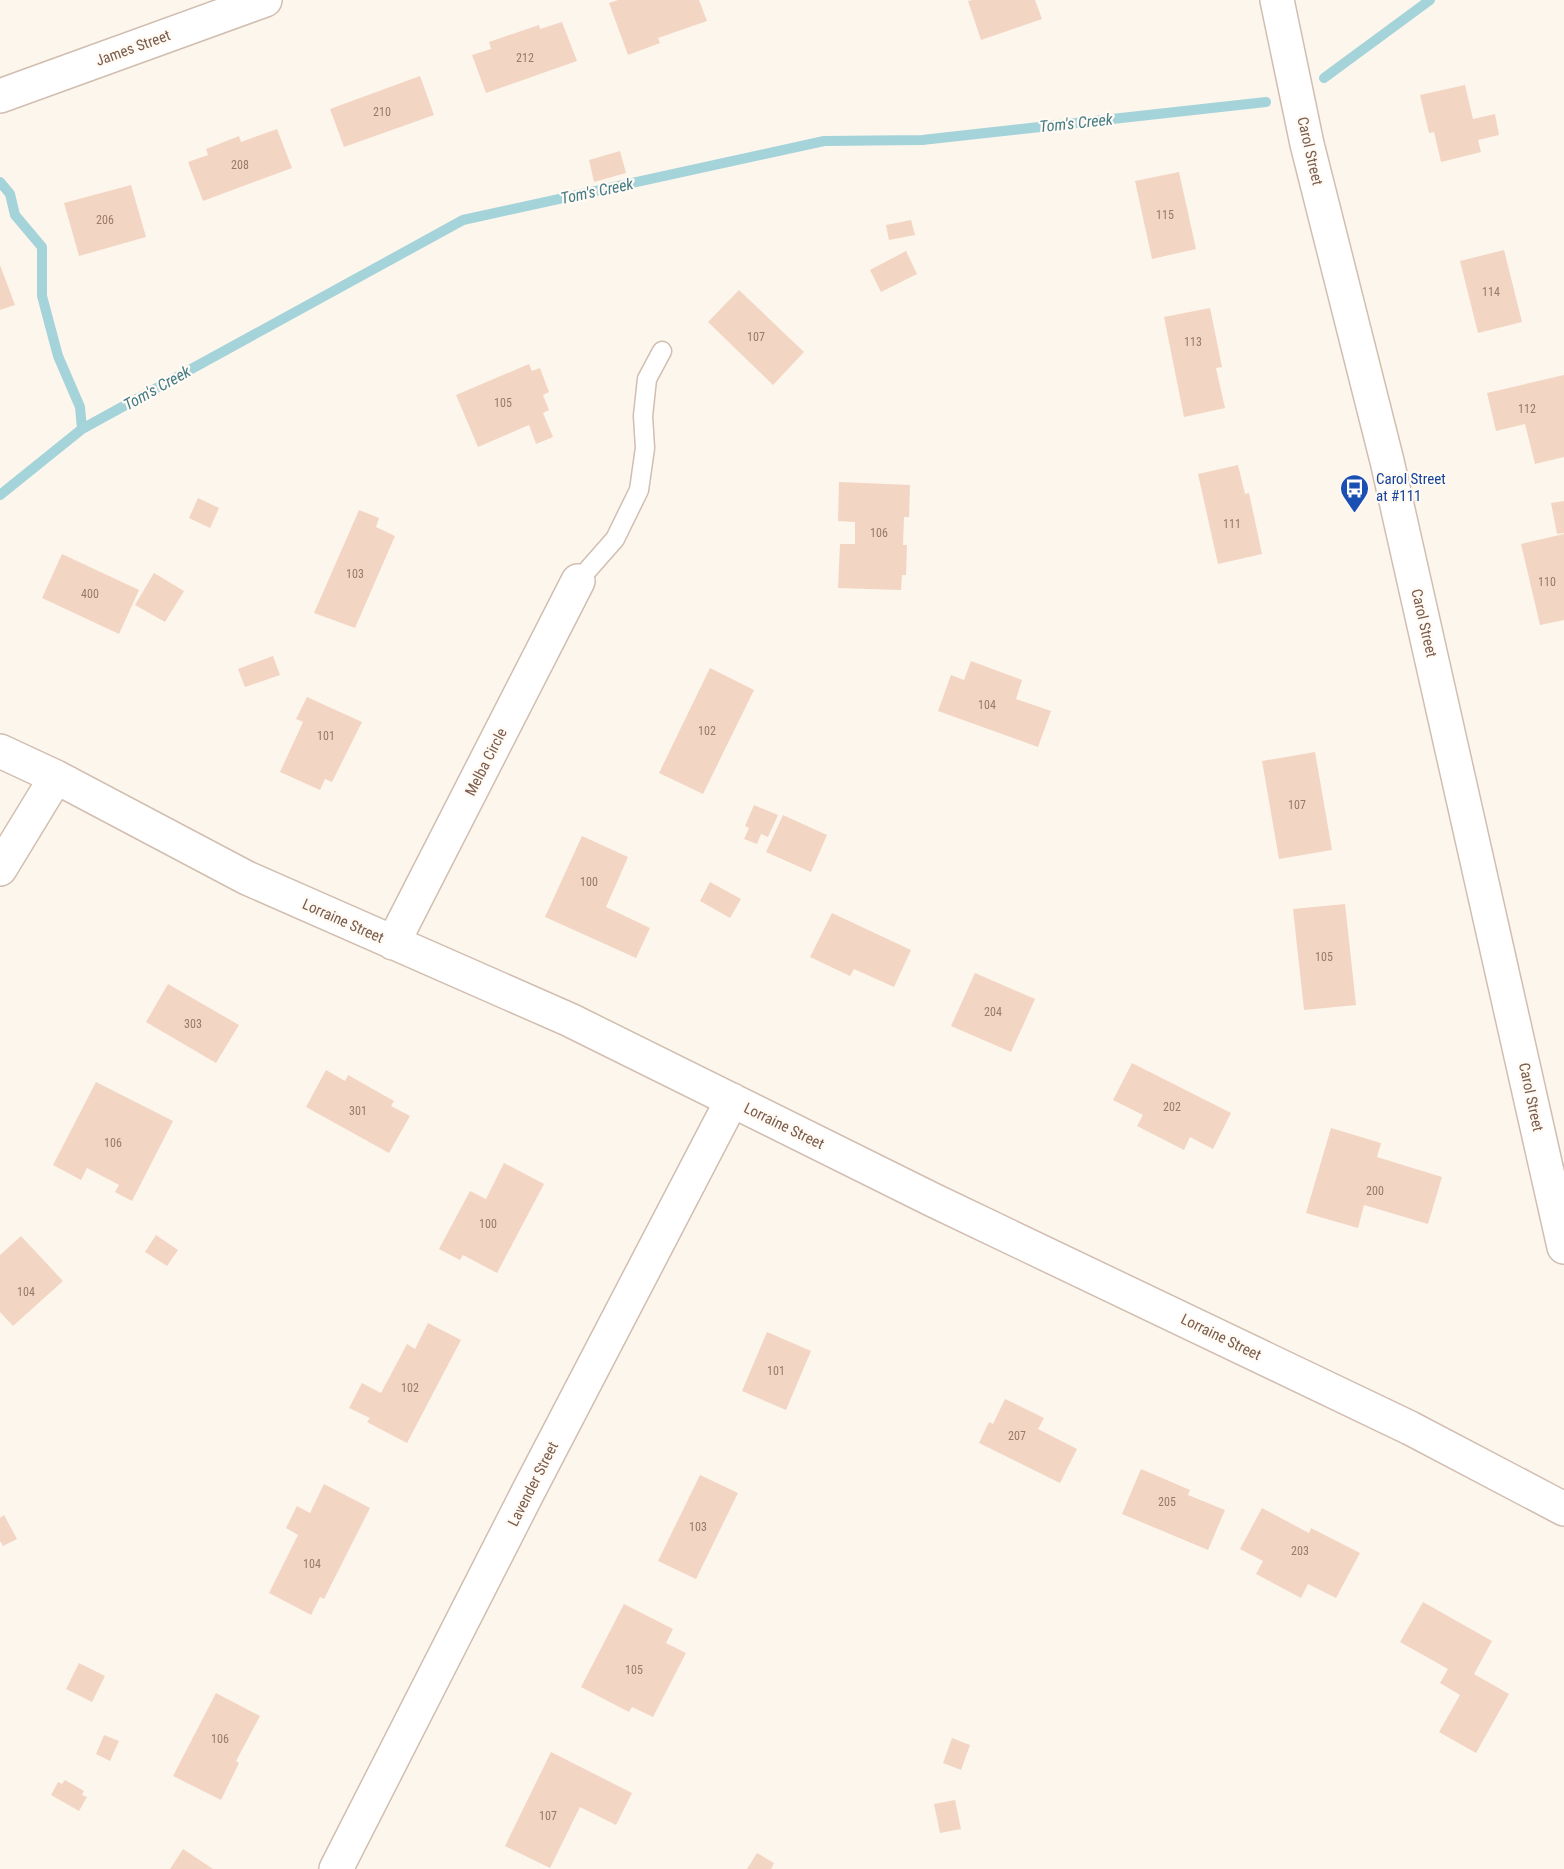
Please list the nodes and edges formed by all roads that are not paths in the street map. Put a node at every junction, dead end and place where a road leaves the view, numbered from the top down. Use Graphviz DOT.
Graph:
graph roads {
  1 [pos="265,0"];
  2 [pos="1277,0"];
  3 [pos="0,96"];
  4 [pos="662,351"];
  5 [pos="578,581"];
  6 [pos="0,751"];
  7 [pos="56,777"];
  8 [pos="0,869"];
  9 [pos="393,943"];
  10 [pos="732,1100"];
  11 [pos="1564,1247"];
  12 [pos="1564,1509"];
  13 [pos="336,1869"];
  1 -- 3 [label="street, James Street"];
  2 -- 11 [label="street, Carol Street"];
  4 -- 5 [label="lane"];
  5 -- 9 [label="street, Melba Circle"];
  6 -- 7 [label="street, Lorraine Street"];
  7 -- 8 [label="street"];
  7 -- 9 [label="street, Lorraine Street"];
  9 -- 10 [label="street, Lorraine Street"];
  10 -- 12 [label="street, Lorraine Street"];
  10 -- 13 [label="street, Lavender Street"];
}
